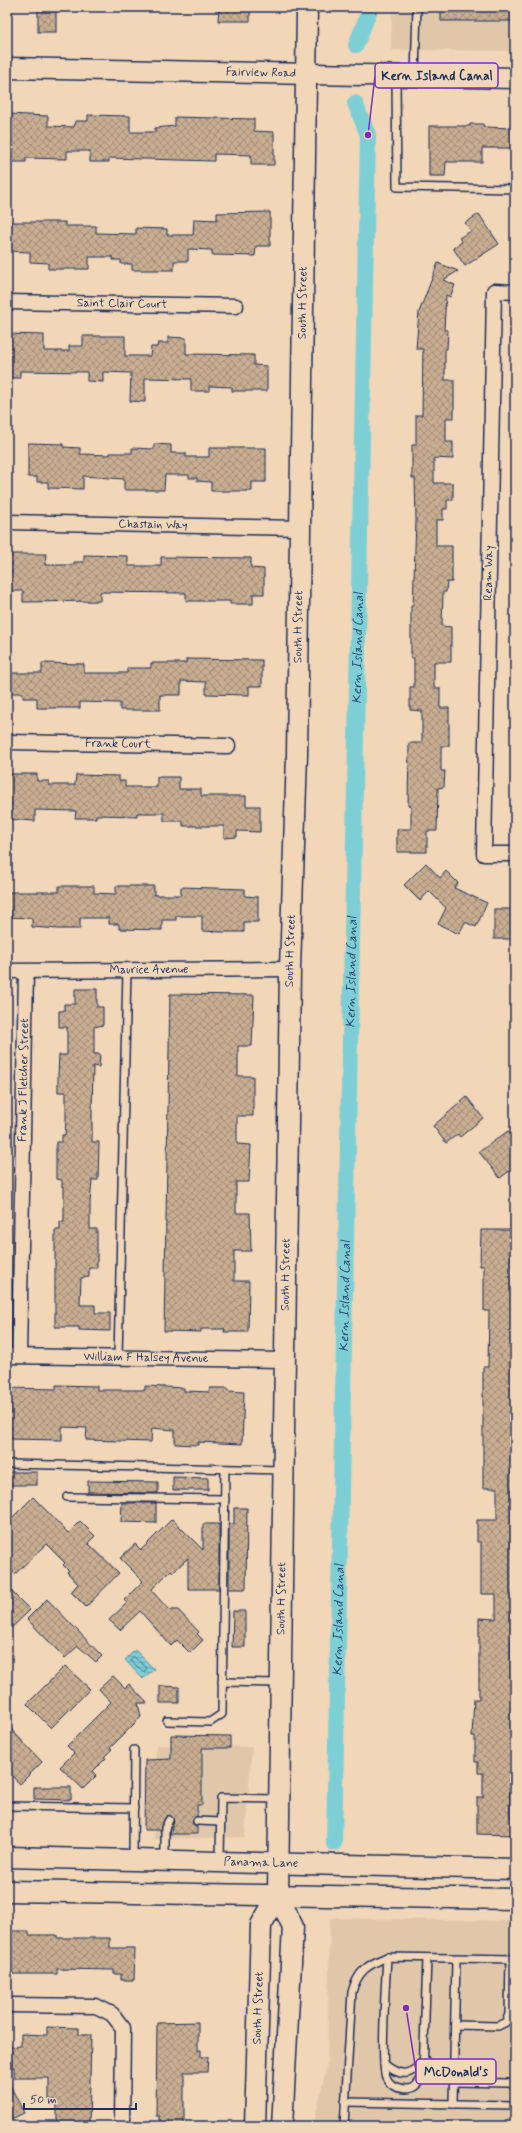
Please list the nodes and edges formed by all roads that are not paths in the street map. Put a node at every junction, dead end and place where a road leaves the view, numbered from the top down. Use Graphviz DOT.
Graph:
graph roads {
  1 [pos="306,7"];
  2 [pos="417,7"];
  3 [pos="7,68"];
  4 [pos="305,74"];
  5 [pos="396,76"];
  6 [pos="415,76"];
  7 [pos="515,78"];
  8 [pos="515,189"];
  9 [pos="515,292"];
  10 [pos="7,302"];
  11 [pos="236,306"];
  12 [pos="7,522"];
  13 [pos="300,528"];
  14 [pos="7,742"];
  15 [pos="228,746"];
  16 [pos="515,854"];
  17 [pos="290,969"];
  18 [pos="7,971"];
  19 [pos="127,971"];
  20 [pos="26,972"];
  21 [pos="13,1356"];
  22 [pos="118,1358"];
  23 [pos="284,1360"];
  24 [pos="7,1464"];
  25 [pos="225,1469"];
  26 [pos="283,1470"];
  27 [pos="67,1497"];
  28 [pos="225,1499"];
  29 [pos="222,1682"];
  30 [pos="281,1683"];
  31 [pos="166,1721"];
  32 [pos="134,1750"];
  33 [pos="280,1800"];
  34 [pos="7,1806"];
  35 [pos="134,1808"];
  36 [pos="169,1820"];
  37 [pos="197,1821"];
  38 [pos="221,1822"];
  39 [pos="7,1856"];
  40 [pos="133,1858"];
  41 [pos="165,1859"];
  42 [pos="220,1860"];
  43 [pos="278,1862"];
  44 [pos="515,1869"];
  45 [pos="7,1891"];
  46 [pos="278,1895"];
  47 [pos="515,1899"];
  48 [pos="387,1957"];
  49 [pos="427,1958"];
  50 [pos="456,1959"];
  51 [pos="512,1959"];
  52 [pos="7,2005"];
  53 [pos="454,2025"];
  54 [pos="257,2048"];
  55 [pos="425,2060"];
  56 [pos="384,2064"];
  57 [pos="453,2082"];
  58 [pos="515,2086"];
  59 [pos="345,2102"];
  60 [pos="453,2104"];
  61 [pos="515,2105"];
  62 [pos="122,2126"];
  63 [pos="254,2126"];
  64 [pos="270,2126"];
  65 [pos="282,2126"];
  66 [pos="344,2126"];
  1 -- 4 [label="street, South H Street"];
  2 -- 6 [label="lane"];
  3 -- 4 [label="street, Fairview Road"];
  4 -- 5 [label="street, Fairview Road"];
  4 -- 13 [label="street, South H Street"];
  5 -- 6 [label="street, Fairview Road"];
  5 -- 8 [label="lane"];
  6 -- 7 [label="street, Fairview Road"];
  9 -- 16 [label="street, Ream Way"];
  10 -- 11 [label="street, Saint Clair Court"];
  12 -- 13 [label="street, Chastain Way"];
  13 -- 17 [label="street, South H Street"];
  14 -- 15 [label="street, Frank Court"];
  17 -- 19 [label="street, Maurice Avenue"];
  17 -- 23 [label="street, South H Street"];
  18 -- 20 [label="street, Maurice Avenue"];
  19 -- 20 [label="street, Maurice Avenue"];
  19 -- 22 [label="lane"];
  20 -- 21 [label="street, Frank J Fletcher Street"];
  21 -- 22 [label="street, William F Halsey Avenue"];
  22 -- 23 [label="street, William F Halsey Avenue"];
  23 -- 26 [label="street, South H Street"];
  24 -- 25 [label="lane"];
  25 -- 26 [label="lane"];
  25 -- 28 [label="lane"];
  26 -- 30 [label="street, South H Street"];
  27 -- 28 [label="lane"];
  28 -- 29 [label="lane"];
  29 -- 30 [label="lane"];
  29 -- 31 [label="lane"];
  30 -- 33 [label="street, South H Street"];
  32 -- 35 [label="lane"];
  33 -- 38 [label="lane"];
  33 -- 43 [label="street, South H Street"];
  34 -- 35 [label="lane"];
  35 -- 40 [label="lane"];
  36 -- 41 [label="lane"];
  37 -- 38 [label="lane"];
  38 -- 42 [label="lane"];
  39 -- 40 [label="street, Panama Lane"];
  40 -- 41 [label="street, Panama Lane"];
  41 -- 42 [label="street, Panama Lane"];
  42 -- 43 [label="street, Panama Lane"];
  43 -- 44 [label="street, Panama Lane"];
  43 -- 46 [label="street, South H Street"];
  45 -- 46 [label="street"];
  46 -- 47 [label="street"];
  46 -- 54 [label="street, South H Street"];
  46 -- 65 [label="street, South H Street"];
  48 -- 49 [label="lane"];
  48 -- 56 [label="lane"];
  48 -- 59 [label="lane"];
  49 -- 50 [label="lane"];
  49 -- 55 [label="lane"];
  50 -- 51 [label="lane"];
  50 -- 53 [label="lane"];
  51 -- 53 [label="lane"];
  52 -- 62 [label="street"];
  53 -- 57 [label="lane"];
  54 -- 63 [label="street, South H Street"];
  54 -- 64 [label="street"];
  55 -- 56 [label="lane"];
  55 -- 56 [label="lane"];
  57 -- 58 [label="lane"];
  57 -- 60 [label="lane"];
  59 -- 60 [label="lane"];
  59 -- 66 [label="lane"];
  60 -- 61 [label="lane"];
}
